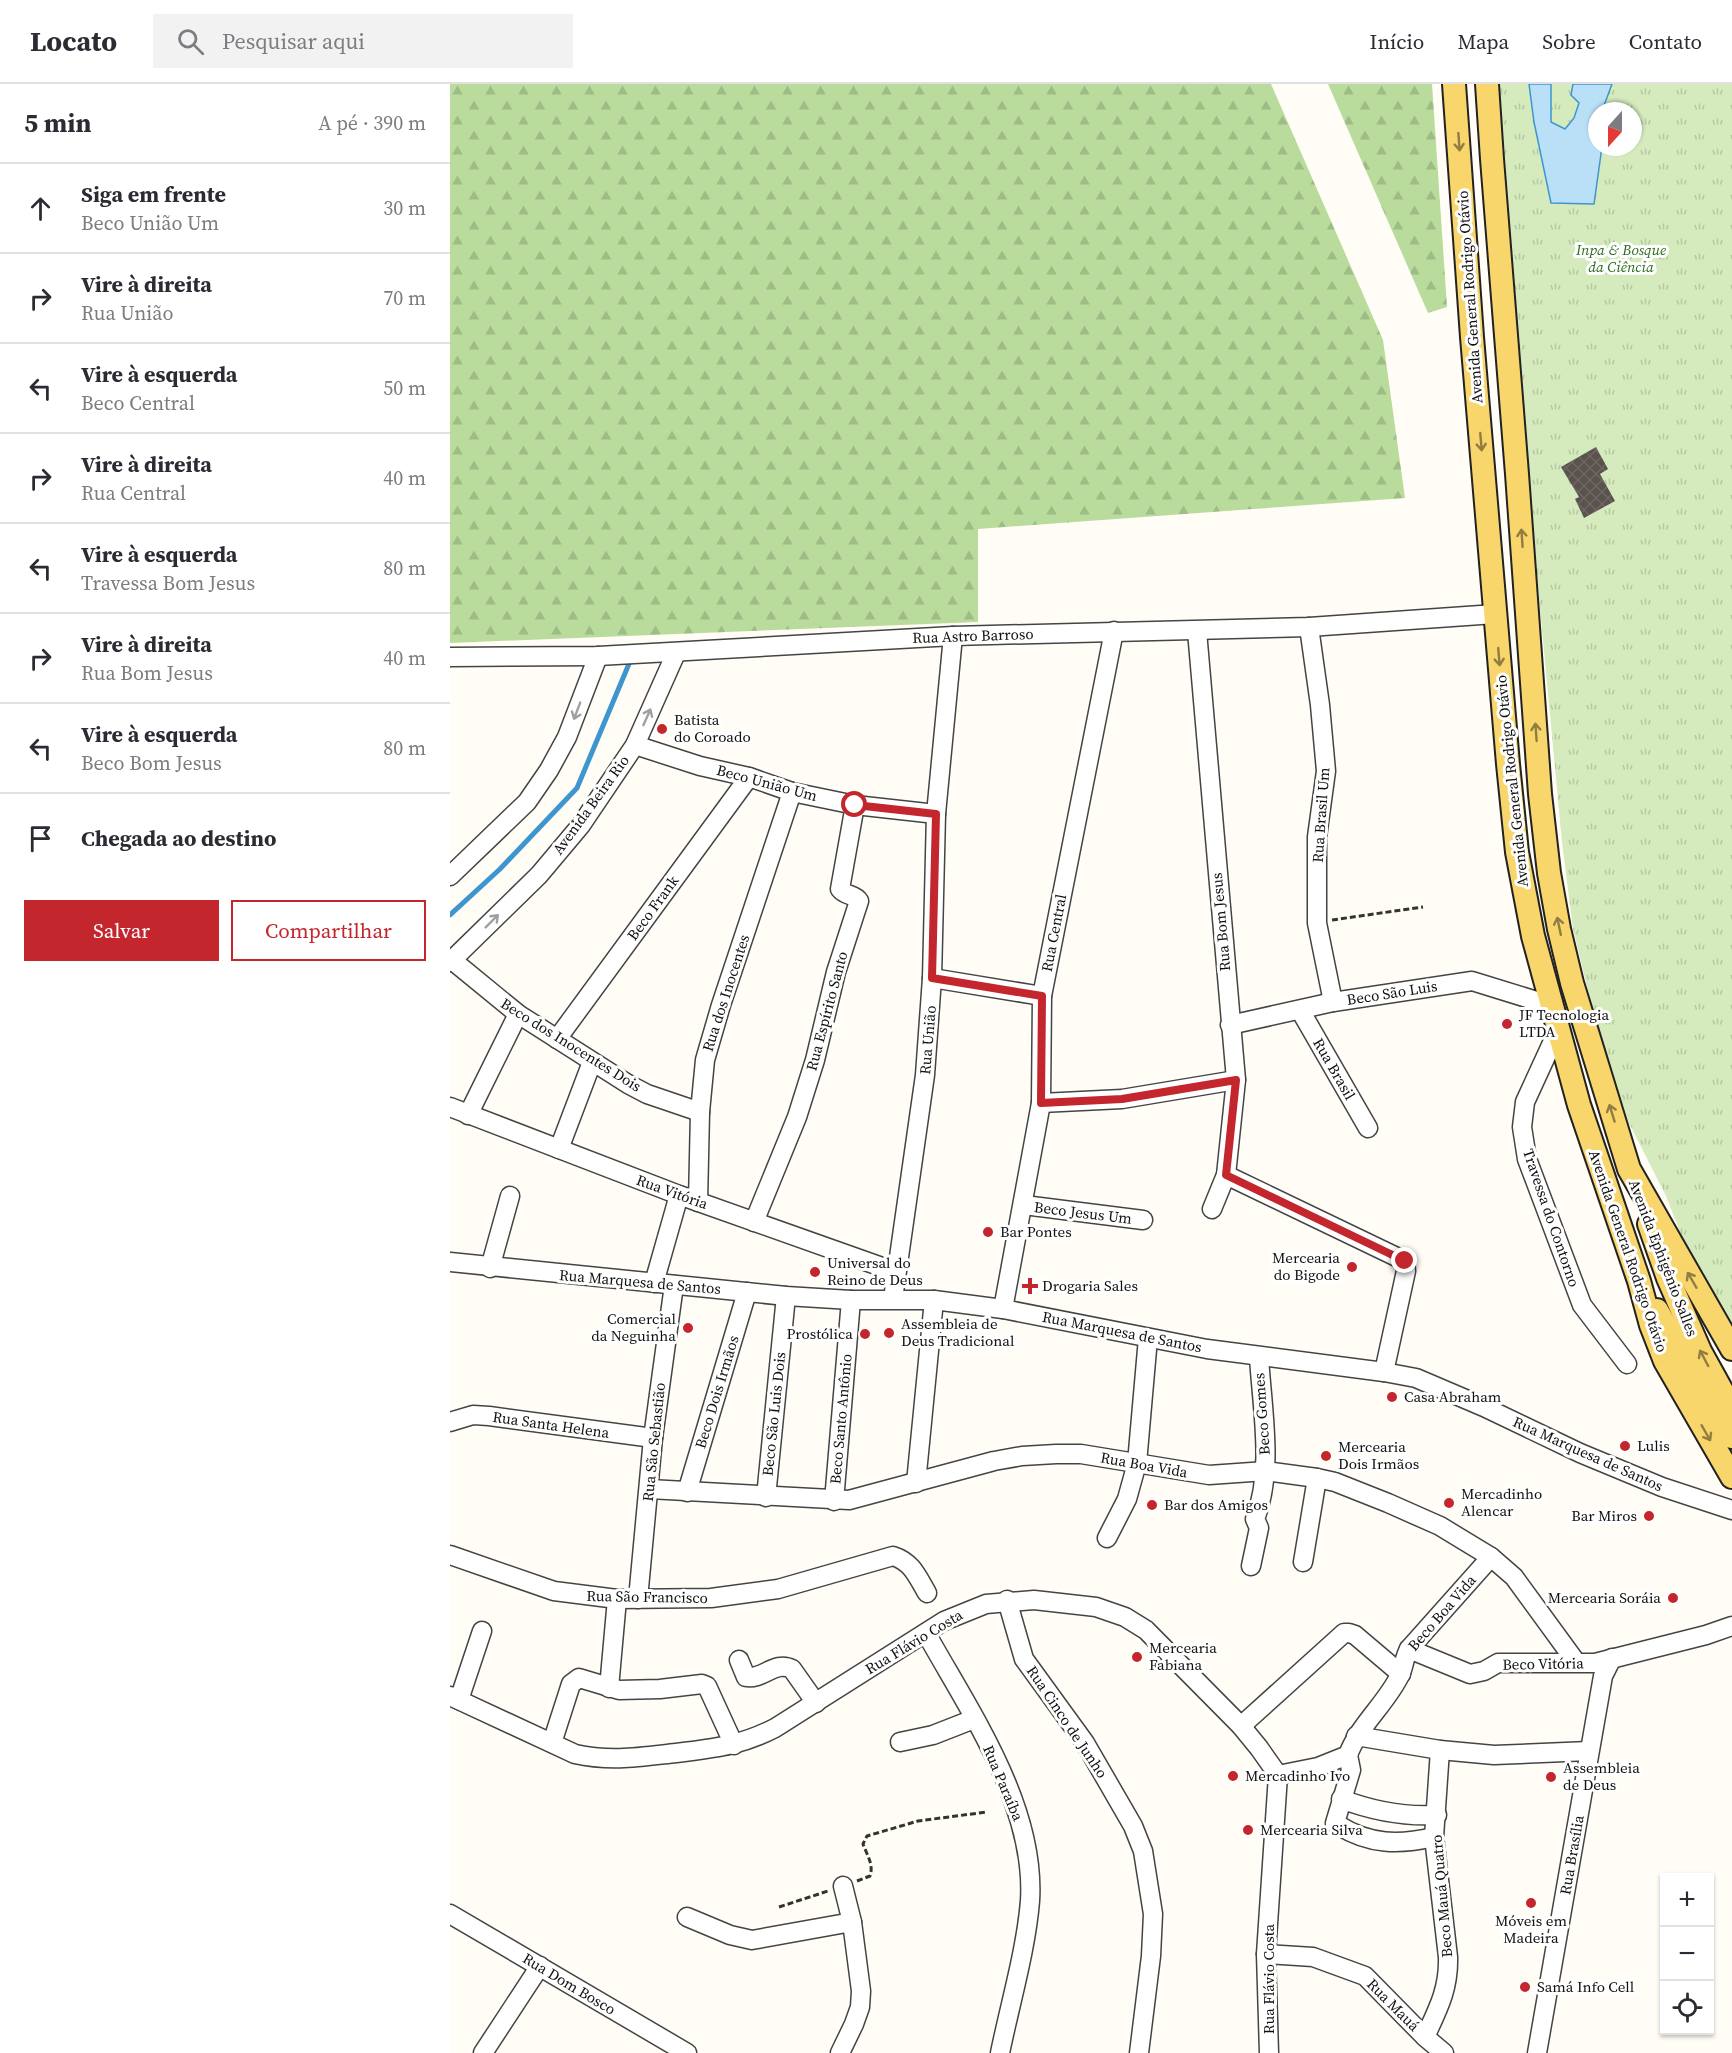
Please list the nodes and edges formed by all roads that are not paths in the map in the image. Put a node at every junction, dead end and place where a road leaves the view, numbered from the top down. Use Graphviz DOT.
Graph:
graph roads {
  1 [pos="1454,84"];
  2 [pos="1487,84"];
  3 [pos="1495,614"];
  4 [pos="1310,627"];
  5 [pos="1114,631"];
  6 [pos="1197,631"];
  7 [pos="953,636"];
  8 [pos="676,653"];
  9 [pos="598,656"];
  10 [pos="450,657"];
  11 [pos="635,745"];
  12 [pos="749,777"];
  13 [pos="792,792"];
  14 [pos="855,805"];
  15 [pos="936,814"];
  16 [pos="452,869"];
  17 [pos="451,961"];
  18 [pos="932,978"];
  19 [pos="1042,996"];
  20 [pos="1333,1002"];
  21 [pos="1553,1006"];
  22 [pos="1300,1010"];
  23 [pos="518,1014"];
  24 [pos="1230,1025"];
  25 [pos="1559,1028"];
  26 [pos="557,1039"];
  27 [pos="592,1062"];
  28 [pos="1236,1080"];
  29 [pos="1041,1103"];
  30 [pos="450,1107"];
  31 [pos="700,1113"];
  32 [pos="468,1114"];
  33 [pos="1368,1128"];
  34 [pos="559,1149"];
  35 [pos="1629,1169"];
  36 [pos="1226,1175"];
  37 [pos="679,1195"];
  38 [pos="510,1196"];
  39 [pos="698,1202"];
  40 [pos="1024,1205"];
  41 [pos="1212,1209"];
  42 [pos="1143,1220"];
  43 [pos="754,1222"];
  44 [pos="450,1262"];
  45 [pos="490,1268"];
  46 [pos="896,1272"];
  47 [pos="1639,1281"];
  48 [pos="654,1283"];
  49 [pos="674,1285"];
  50 [pos="747,1292"];
  51 [pos="786,1296"];
  52 [pos="893,1299"];
  53 [pos="852,1300"];
  54 [pos="934,1300"];
  55 [pos="1003,1309"];
  56 [pos="1148,1338"];
  57 [pos="1732,1349"];
  58 [pos="1259,1357"];
  59 [pos="1627,1364"];
  60 [pos="1384,1372"];
  61 [pos="1732,1409"];
  62 [pos="450,1422"];
  63 [pos="1732,1437"];
  64 [pos="653,1438"];
  65 [pos="1137,1463"];
  66 [pos="1266,1471"];
  67 [pos="1732,1477"];
  68 [pos="1317,1478"];
  69 [pos="916,1483"];
  70 [pos="649,1489"];
  71 [pos="687,1492"];
  72 [pos="766,1497"];
  73 [pos="834,1501"];
  74 [pos="1732,1509"];
  75 [pos="1107,1538"];
  76 [pos="450,1555"];
  77 [pos="1491,1557"];
  78 [pos="1303,1562"];
  79 [pos="1251,1566"];
  80 [pos="927,1593"];
  81 [pos="617,1599"];
  82 [pos="638,1599"];
  83 [pos="1007,1600"];
  84 [pos="1732,1626"];
  85 [pos="482,1631"];
  86 [pos="926,1633"];
  87 [pos="1409,1649"];
  88 [pos="1612,1658"];
  89 [pos="739,1660"];
  90 [pos="1576,1662"];
  91 [pos="1401,1674"];
  92 [pos="609,1688"];
  93 [pos="455,1698"];
  94 [pos="816,1703"];
  95 [pos="974,1719"];
  96 [pos="1240,1726"];
  97 [pos="1356,1736"];
  98 [pos="900,1742"];
  99 [pos="552,1743"];
  100 [pos="734,1745"];
  101 [pos="1440,1750"];
  102 [pos="1589,1751"];
  103 [pos="1348,1755"];
  104 [pos="1278,1775"];
  105 [pos="1341,1799"];
  106 [pos="1437,1815"];
  107 [pos="1434,1837"];
  108 [pos="843,1886"];
  109 [pos="450,1914"];
  110 [pos="687,1917"];
  111 [pos="852,1922"];
  112 [pos="1266,1954"];
  113 [pos="540,1966"];
  114 [pos="1425,2037"];
  115 [pos="483,2053"];
  116 [pos="687,2053"];
  117 [pos="840,2053"];
  118 [pos="1000,2053"];
  119 [pos="1139,2053"];
  120 [pos="1269,2053"];
  121 [pos="1444,2053"];
  122 [pos="1537,2053"];
  1 -- 3 [label="main road, Avenida General Rodrigo Otávio, one-way"];
  35 -- 2 [label="main road, Avenida General Rodrigo Otávio, one-way"];
  3 -- 4 [label="street, Rua Astro Barroso"];
  3 -- 21 [label="main road, Avenida General Rodrigo Otávio, one-way"];
  4 -- 6 [label="street, Rua Astro Barroso"];
  4 -- 20 [label="street, Rua Brasil Um"];
  5 -- 6 [label="street, Rua Astro Barroso"];
  5 -- 7 [label="street, Rua Astro Barroso"];
  5 -- 19 [label="street, Rua Central"];
  6 -- 24 [label="street, Rua Bom Jesus"];
  7 -- 8 [label="street, Rua Astro Barroso"];
  7 -- 15 [label="street, Rua União"];
  8 -- 9 [label="street, Rua Astro Barroso"];
  11 -- 8 [label="street, Avenida Beira Rio, one-way"];
  9 -- 10 [label="street, Rua Astro Barroso"];
  9 -- 16 [label="street, one-way"];
  11 -- 12 [label="street, Beco União Um"];
  17 -- 11 [label="street, Avenida Beira Rio, one-way"];
  12 -- 13 [label="street, Beco União Um"];
  12 -- 26 [label="street, Beco Frank"];
  13 -- 14 [label="street, Beco União Um"];
  13 -- 31 [label="street, Rua dos Inocentes"];
  14 -- 15 [label="street, Beco União Um"];
  14 -- 43 [label="street, Rua Espírito Santo"];
  15 -- 18 [label="street, Rua União"];
  17 -- 23 [label="street, Beco dos Inocentes Dois"];
  18 -- 19 [label="street"];
  18 -- 46 [label="street, Rua União"];
  19 -- 29 [label="street, Rua Central"];
  20 -- 21 [label="street, Beco São Luis"];
  20 -- 22 [label="street, Beco São Luis"];
  21 -- 25 [label="main road, Avenida General Rodrigo Otávio"];
  22 -- 24 [label="street, Beco São Luis"];
  22 -- 33 [label="street, Rua Brasil"];
  23 -- 26 [label="street, Beco dos Inocentes Dois"];
  23 -- 32 [label="street"];
  24 -- 28 [label="street, Rua Bom Jesus"];
  25 -- 47 [label="main road, Avenida General Rodrigo Otávio"];
  25 -- 59 [label="street, Travessa do Contorno"];
  26 -- 27 [label="street, Beco dos Inocentes Dois"];
  27 -- 31 [label="street, Beco dos Inocentes Dois"];
  27 -- 34 [label="street"];
  28 -- 29 [label="street"];
  28 -- 36 [label="street, Rua Bom Jesus"];
  29 -- 40 [label="street, Rua Central"];
  30 -- 32 [label="street, Rua Vitória"];
  31 -- 39 [label="street, Rua dos Inocentes"];
  32 -- 34 [label="street, Rua Vitória"];
  34 -- 37 [label="street, Rua Vitória"];
  57 -- 35 [label="main road, Avenida General Rodrigo Otávio, one-way"];
  61 -- 35 [label="main road, Avenida Ephigênio Salles, one-way"];
  36 -- 41 [label="street, Rua Bom Jesus"];
  36 -- 60 [label="street"];
  37 -- 39 [label="street, Rua Vitória"];
  37 -- 48 [label="street"];
  38 -- 45 [label="street"];
  39 -- 43 [label="street, Rua Vitória"];
  40 -- 42 [label="street, Beco Jesus Um"];
  40 -- 55 [label="street, Rua Central"];
  43 -- 46 [label="street, Rua Vitória"];
  44 -- 45 [label="street, Rua Marquesa de Santos"];
  45 -- 48 [label="street, Rua Marquesa de Santos"];
  46 -- 52 [label="street, Rua União"];
  47 -- 63 [label="main road, Avenida Ephigênio Salles"];
  47 -- 67 [label="main road, Avenida General Rodrigo Otávio, one-way"];
  48 -- 49 [label="street, Rua Marquesa de Santos"];
  49 -- 50 [label="street, Rua Marquesa de Santos"];
  49 -- 64 [label="street, Rua São Sebastião"];
  50 -- 51 [label="street, Rua Marquesa de Santos"];
  50 -- 71 [label="street, Beco Dois Irmãos"];
  51 -- 53 [label="street, Rua Marquesa de Santos"];
  51 -- 72 [label="street, Beco São Luis Dois"];
  52 -- 53 [label="street, Rua Marquesa de Santos"];
  52 -- 54 [label="street, Rua Marquesa de Santos"];
  53 -- 73 [label="street, Beco Santo Antônio"];
  54 -- 55 [label="street, Rua Marquesa de Santos"];
  54 -- 69 [label="street"];
  55 -- 56 [label="street, Rua Marquesa de Santos"];
  56 -- 58 [label="street, Rua Marquesa de Santos"];
  56 -- 65 [label="street"];
  58 -- 60 [label="street, Rua Marquesa de Santos"];
  58 -- 66 [label="street, Beco Gomes"];
  60 -- 74 [label="street, Rua Marquesa de Santos"];
  62 -- 64 [label="street, Rua Santa Helena"];
  64 -- 70 [label="street, Rua São Sebastião"];
  65 -- 66 [label="street, Rua Boa Vida"];
  65 -- 69 [label="street, Rua Boa Vida"];
  65 -- 75 [label="street"];
  66 -- 68 [label="street, Rua Boa Vida"];
  66 -- 79 [label="street, Beco Gomes"];
  68 -- 77 [label="street, Rua Boa Vida"];
  68 -- 78 [label="street"];
  69 -- 73 [label="street, Rua Boa Vida"];
  70 -- 71 [label="street, Rua Boa Vida"];
  70 -- 82 [label="street, Rua São Sebastião"];
  71 -- 72 [label="street, Rua Boa Vida"];
  72 -- 73 [label="street, Rua Boa Vida"];
  76 -- 81 [label="street, Rua São Francisco"];
  77 -- 87 [label="street, Beco Boa Vida"];
  77 -- 90 [label="street, Rua Boa Vida"];
  80 -- 82 [label="street, Rua São Francisco"];
  81 -- 82 [label="street, Rua São Francisco"];
  81 -- 92 [label="street"];
  83 -- 86 [label="street, Rua Flávio Costa"];
  83 -- 96 [label="street, Rua Flávio Costa"];
  83 -- 119 [label="street, Rua Cinco de Junho"];
  84 -- 88 [label="street, Beco Vitória"];
  85 -- 93 [label="street"];
  86 -- 94 [label="street, Rua Flávio Costa"];
  86 -- 95 [label="street, Rua Paraíba"];
  87 -- 90 [label="street, Beco Vitória"];
  87 -- 91 [label="street, Beco Boa Vida"];
  88 -- 90 [label="street, Beco Vitória"];
  88 -- 102 [label="street, Rua Brasília"];
  89 -- 94 [label="street"];
  91 -- 96 [label="street"];
  91 -- 97 [label="street, Beco Boa Vida"];
  92 -- 99 [label="street"];
  92 -- 100 [label="street"];
  93 -- 99 [label="street, Rua Flávio Costa"];
  94 -- 100 [label="street, Rua Flávio Costa"];
  95 -- 98 [label="street"];
  95 -- 118 [label="street, Rua Paraíba"];
  96 -- 104 [label="street, Rua Flávio Costa"];
  97 -- 101 [label="street"];
  97 -- 103 [label="street, Beco Boa Vida"];
  99 -- 100 [label="street, Rua Flávio Costa"];
  101 -- 102 [label="street"];
  101 -- 106 [label="street, Beco Mauá Quatro"];
  102 -- 122 [label="street, Rua Brasília"];
  103 -- 104 [label="street"];
  103 -- 105 [label="street, Beco Boa Vida"];
  104 -- 112 [label="street, Rua Flávio Costa"];
  105 -- 106 [label="street"];
  105 -- 107 [label="street, Beco Boa Vida"];
  106 -- 107 [label="street, Beco Mauá Quatro"];
  107 -- 114 [label="street, Beco Mauá Quatro"];
  108 -- 111 [label="street"];
  109 -- 113 [label="street, Rua Dom Bosco"];
  110 -- 111 [label="street"];
  111 -- 117 [label="street"];
  112 -- 114 [label="street, Rua Mauá"];
  112 -- 120 [label="street, Rua Flávio Costa"];
  113 -- 115 [label="street"];
  113 -- 116 [label="street, Rua Dom Bosco"];
  114 -- 121 [label="street, Rua Mauá"];
}
